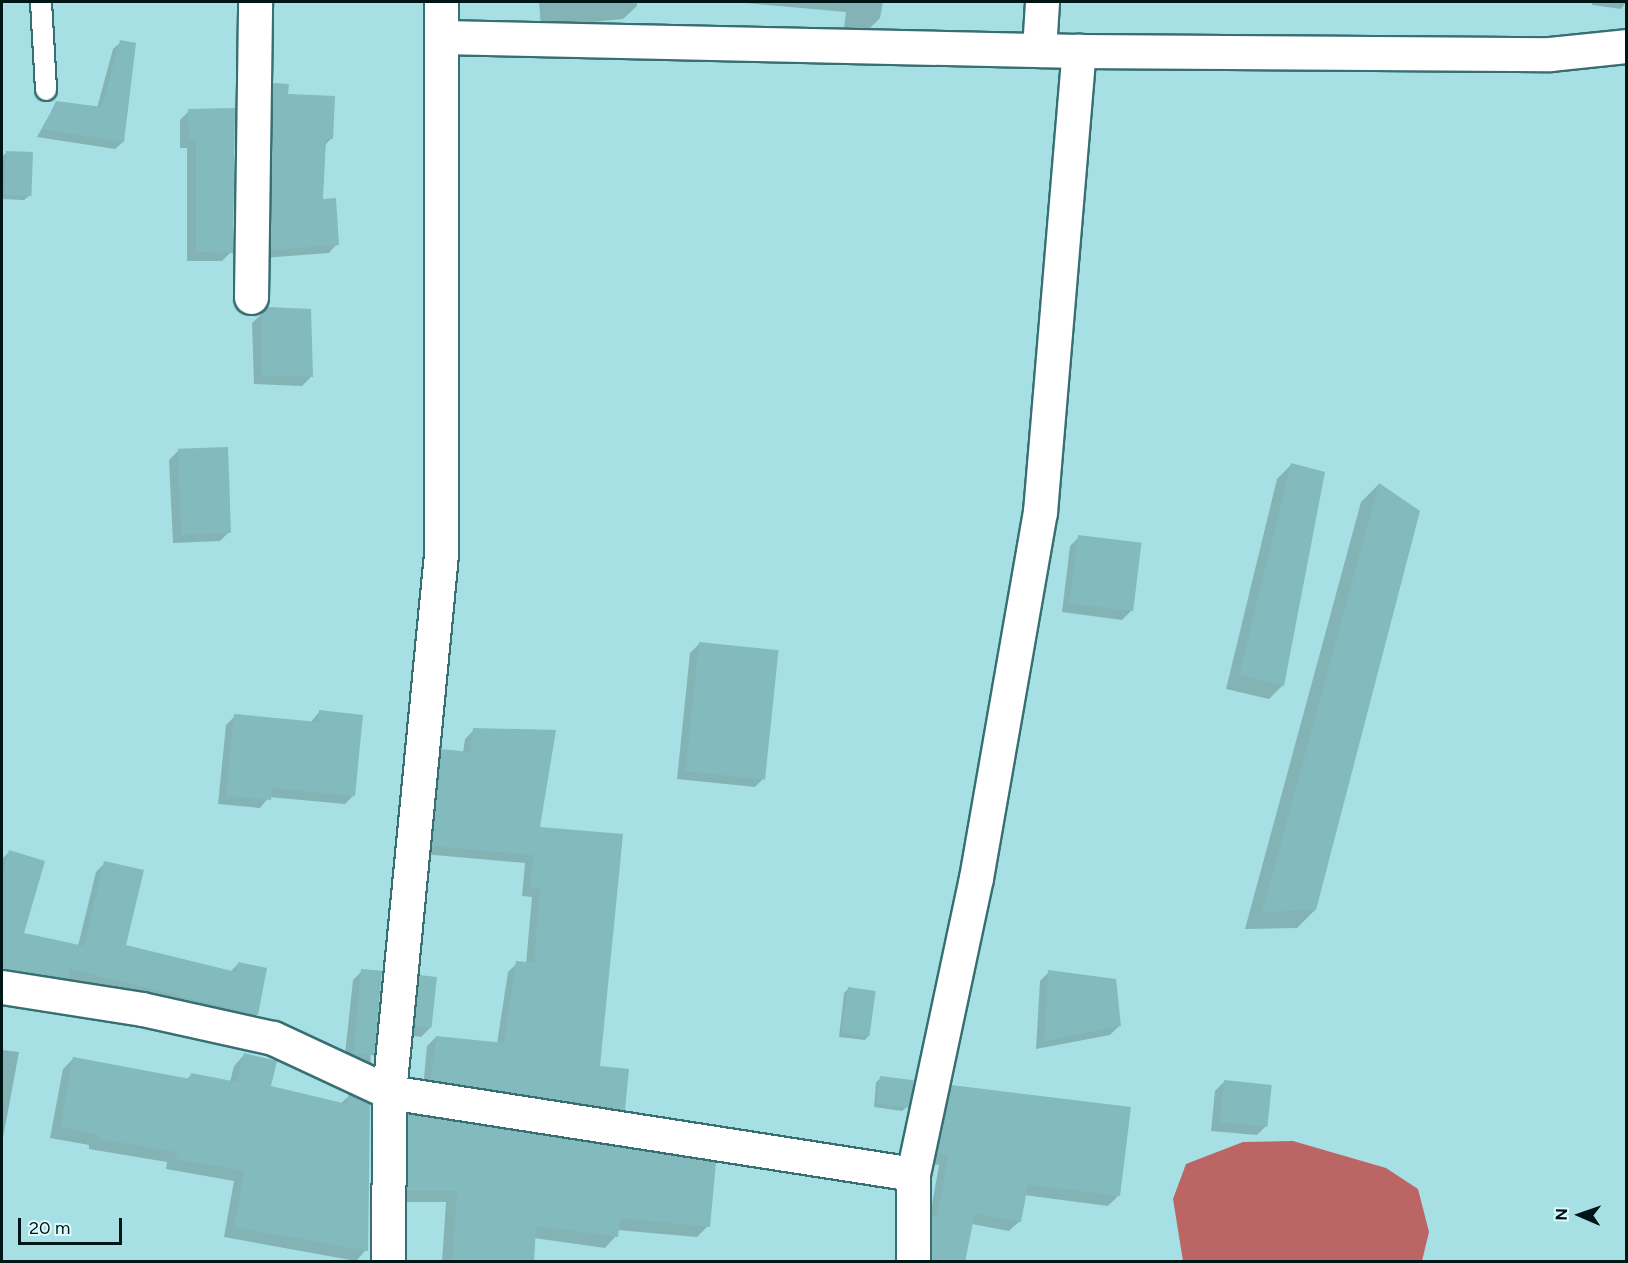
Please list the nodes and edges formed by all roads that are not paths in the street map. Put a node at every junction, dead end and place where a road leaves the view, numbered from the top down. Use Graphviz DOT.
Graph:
graph roads {
  1 [pos="41,2"];
  2 [pos="255,2"];
  3 [pos="441,2"];
  4 [pos="1042,2"];
  5 [pos="442,37"];
  6 [pos="1626,46"];
  7 [pos="1039,50"];
  8 [pos="1078,51"];
  9 [pos="46,90"];
  10 [pos="251,297"];
  11 [pos="2,987"];
  12 [pos="389,1092"];
  13 [pos="913,1174"];
  14 [pos="388,1262"];
  15 [pos="913,1262"];
  1 -- 9 [label="lane"];
  2 -- 10 [label="street"];
  3 -- 5 [label="street"];
  4 -- 7 [label="street"];
  5 -- 7 [label="street"];
  5 -- 12 [label="street"];
  6 -- 8 [label="street"];
  7 -- 8 [label="street"];
  8 -- 13 [label="street"];
  11 -- 12 [label="street"];
  12 -- 13 [label="street"];
  12 -- 14 [label="street"];
  13 -- 15 [label="street"];
}
